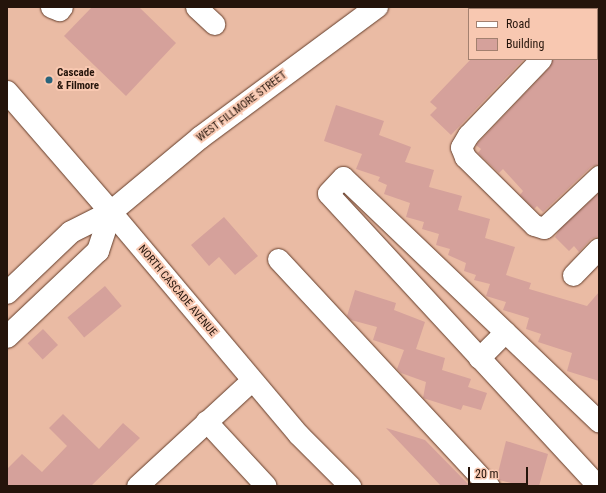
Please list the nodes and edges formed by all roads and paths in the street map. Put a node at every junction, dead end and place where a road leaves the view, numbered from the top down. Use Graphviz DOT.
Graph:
graph roads {
  1 [pos="51,7"];
  2 [pos="62,7"];
  3 [pos="196,7"];
  4 [pos="377,7"];
  5 [pos="214,24"];
  6 [pos="540,60"];
  7 [pos="7,92"];
  8 [pos="599,176"];
  9 [pos="111,212"];
  10 [pos="599,248"];
  11 [pos="278,259"];
  12 [pos="573,275"];
  13 [pos="7,293"];
  14 [pos="505,332"];
  15 [pos="7,337"];
  16 [pos="479,358"];
  17 [pos="252,380"];
  18 [pos="206,421"];
  19 [pos="599,422"];
  20 [pos="137,486"];
  21 [pos="266,486"];
  22 [pos="350,486"];
  23 [pos="489,486"];
  24 [pos="598,486"];
  1 -- 2 [label="street"];
  3 -- 5 [label="street"];
  4 -- 9 [label="main road, WEST FILLMORE STREET"];
  6 -- 8 [label="street"];
  7 -- 9 [label="main road, NORTH CASCADE AVENUE"];
  9 -- 13 [label="main road, WEST FILLMORE STREET"];
  9 -- 15 [label="main road"];
  9 -- 17 [label="street, NORTH CASCADE AVENUE"];
  10 -- 12 [label="street"];
  11 -- 23 [label="street"];
  14 -- 16 [label="street"];
  14 -- 16 [label="street"];
  14 -- 19 [label="street"];
  16 -- 24 [label="street"];
  17 -- 18 [label="street"];
  17 -- 22 [label="street, NORTH CASCADE AVENUE"];
  18 -- 20 [label="street"];
  18 -- 21 [label="street"];
}
